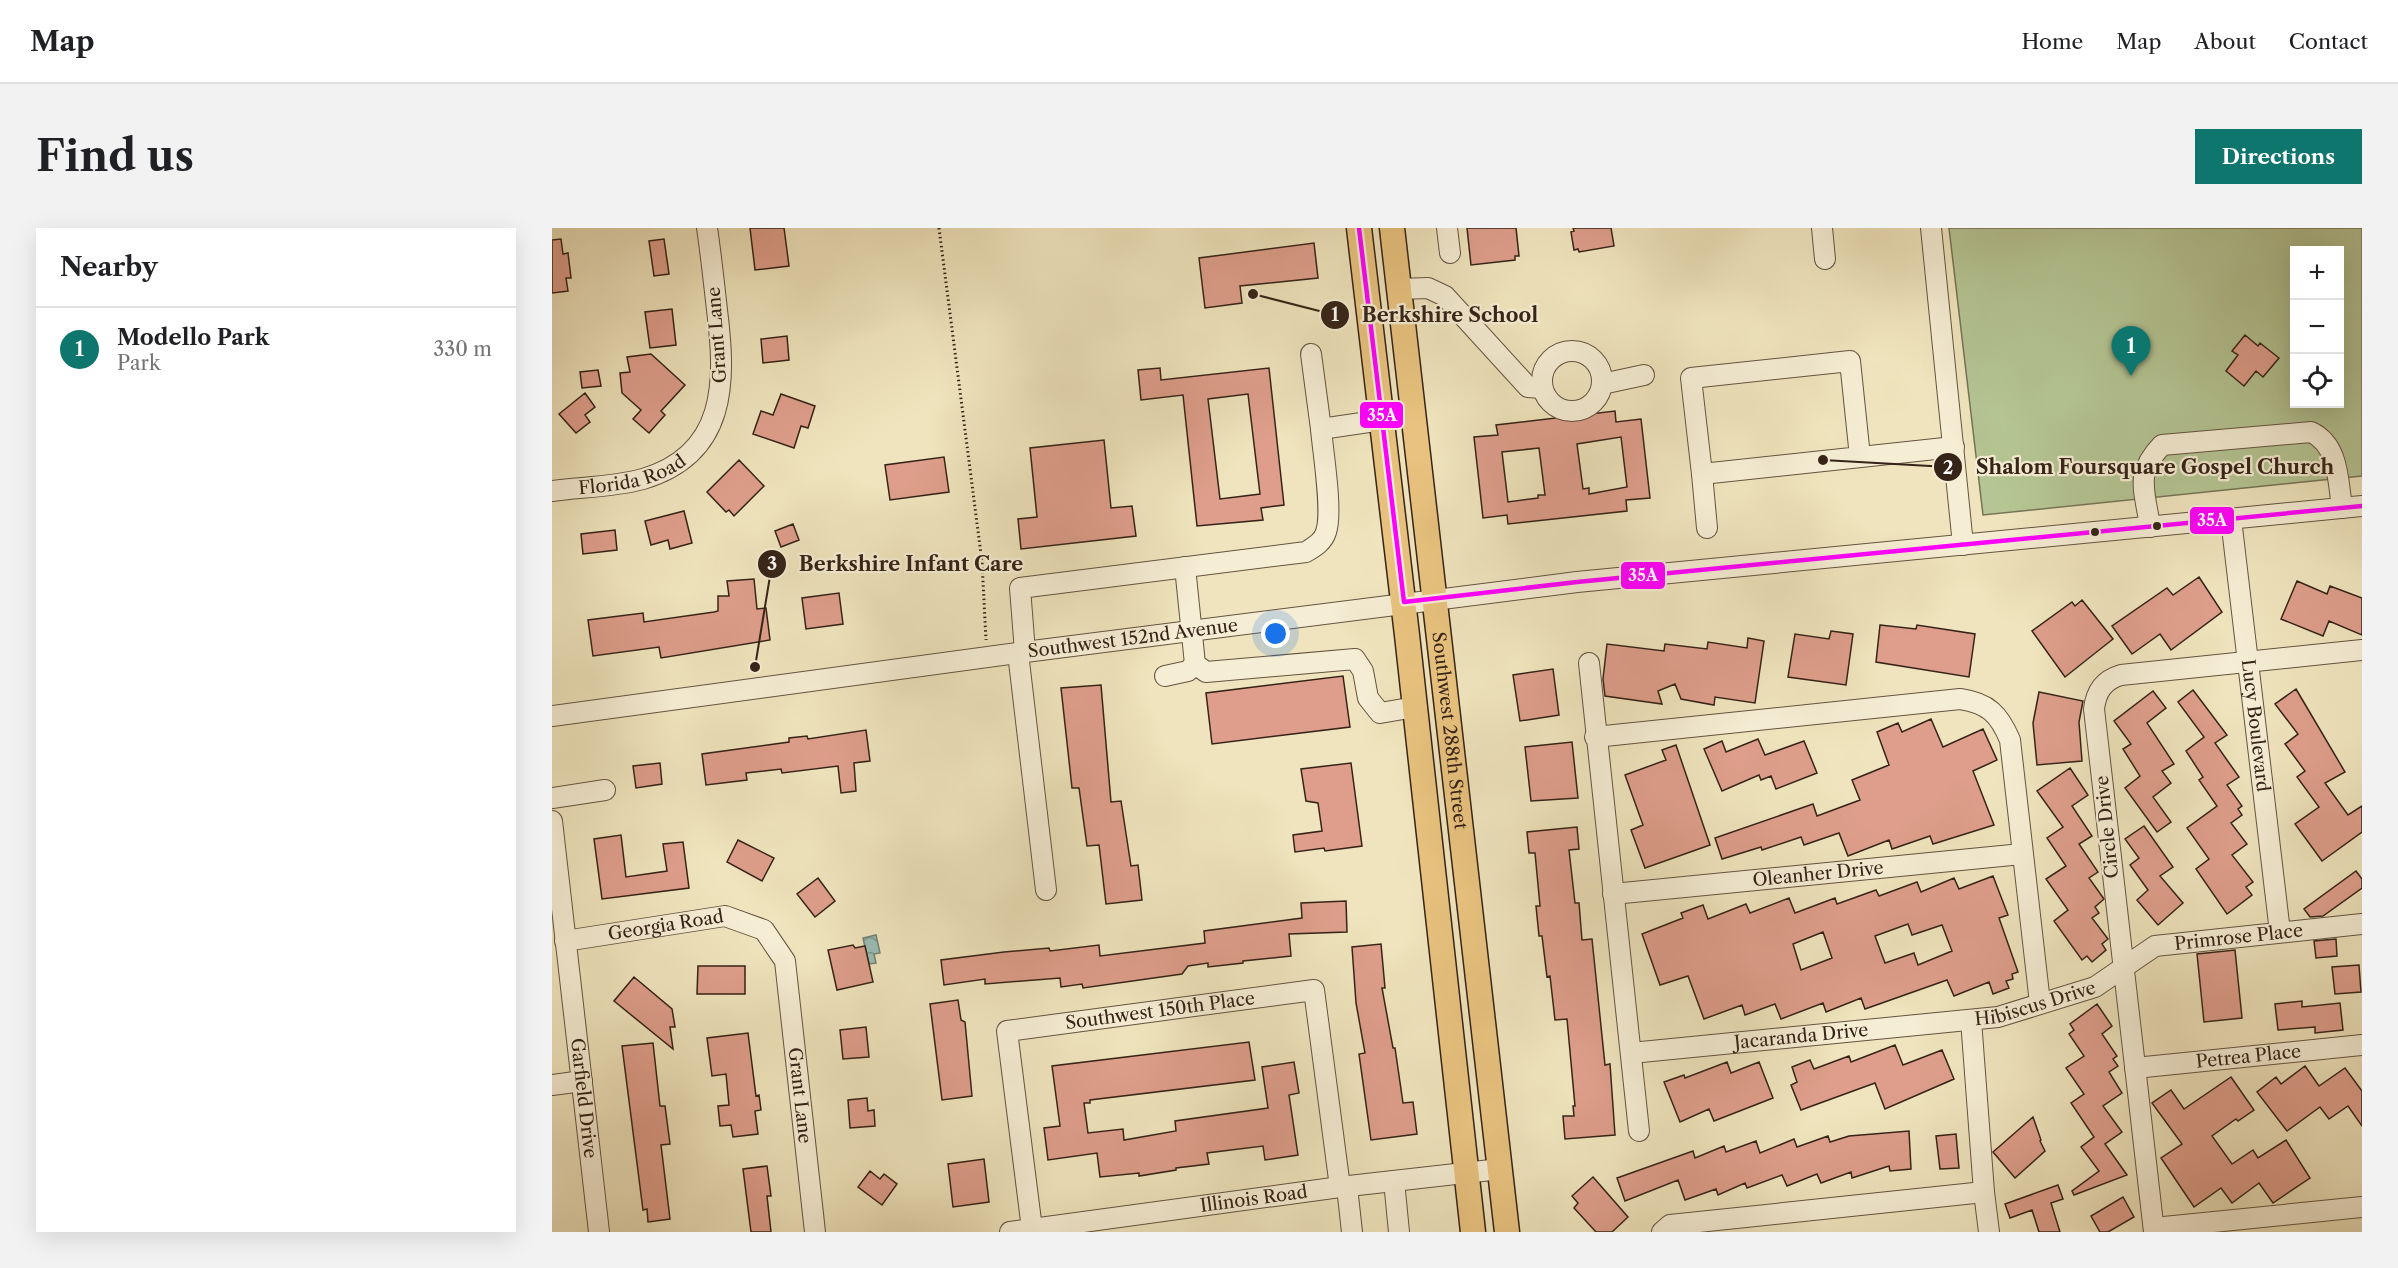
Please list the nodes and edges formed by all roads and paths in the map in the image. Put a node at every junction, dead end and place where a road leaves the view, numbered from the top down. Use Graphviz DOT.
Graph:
graph roads {
  1 [pos="707,228"];
  2 [pos="939,228"];
  3 [pos="1359,228"];
  4 [pos="1392,228"];
  5 [pos="1448,228"];
  6 [pos="1821,228"];
  7 [pos="1931,228"];
  8 [pos="1450,253"];
  9 [pos="1825,259"];
  10 [pos="1399,289"];
  11 [pos="1367,293"];
  12 [pos="1311,354"];
  13 [pos="1644,375"];
  14 [pos="1602,384"];
  15 [pos="1542,388"];
  16 [pos="1382,420"];
  17 [pos="1321,429"];
  18 [pos="703,438"];
  19 [pos="1953,447"];
  20 [pos="1860,457"];
  21 [pos="1702,474"];
  22 [pos="552,491"];
  23 [pos="2362,506"];
  24 [pos="2342,508"];
  25 [pos="2231,519"];
  26 [pos="2150,526"];
  27 [pos="1707,528"];
  28 [pos="1963,545"];
  29 [pos="1185,567"];
  30 [pos="1434,598"];
  31 [pos="1404,602"];
  32 [pos="1190,630"];
  33 [pos="2362,650"];
  34 [pos="1022,652"];
  35 [pos="987,657"];
  36 [pos="2249,661"];
  37 [pos="1195,663"];
  38 [pos="1589,663"];
  39 [pos="1166,676"];
  40 [pos="1415,707"];
  41 [pos="552,716"];
  42 [pos="1595,737"];
  43 [pos="605,790"];
  44 [pos="552,798"];
  45 [pos="552,821"];
  46 [pos="2022,854"];
  47 [pos="1046,890"];
  48 [pos="1613,894"];
  49 [pos="2362,924"];
  50 [pos="2280,932"];
  51 [pos="565,941"];
  52 [pos="785,961"];
  53 [pos="2123,968"];
  54 [pos="2040,1003"];
  55 [pos="1971,1020"];
  56 [pos="2362,1045"];
  57 [pos="1631,1053"];
  58 [pos="2135,1068"];
  59 [pos="582,1081"];
  60 [pos="552,1085"];
  61 [pos="1639,1131"];
  62 [pos="1500,1169"];
  63 [pos="1466,1173"];
  64 [pos="1394,1181"];
  65 [pos="1343,1187"];
  66 [pos="1984,1192"];
  67 [pos="2362,1206"];
  68 [pos="1032,1228"];
  69 [pos="2154,1230"];
  70 [pos="599,1232"];
  71 [pos="815,1232"];
  72 [pos="1010,1232"];
  73 [pos="1352,1232"];
  74 [pos="1399,1232"];
  75 [pos="1473,1232"];
  76 [pos="1507,1232"];
  77 [pos="1662,1232"];
  78 [pos="1989,1232"];
  1 -- 18 [label="street, Grant Lane"];
  2 -- 35 [label="path"];
  3 -- 11 [label="main road, Southwest 288th Street"];
  4 -- 10 [label="main road, Southwest 288th Street"];
  5 -- 8 [label="street"];
  6 -- 9 [label="street"];
  7 -- 19 [label="street"];
  10 -- 11 [label="main road"];
  10 -- 15 [label="street"];
  10 -- 30 [label="main road, Southwest 288th Street"];
  11 -- 16 [label="main road, Southwest 288th Street"];
  12 -- 17 [label="street"];
  13 -- 14 [label="street"];
  14 -- 15 [label="street"];
  14 -- 15 [label="street"];
  16 -- 17 [label="street"];
  16 -- 31 [label="main road, Southwest 288th Street"];
  17 -- 29 [label="street"];
  18 -- 22 [label="street, Florida Road"];
  19 -- 20 [label="street"];
  19 -- 28 [label="street"];
  20 -- 21 [label="street"];
  20 -- 21 [label="street"];
  21 -- 27 [label="street"];
  23 -- 24 [label="street, Southwest 152nd Avenue"];
  24 -- 25 [label="street, Southwest 152nd Avenue"];
  24 -- 26 [label="street"];
  25 -- 26 [label="street, Southwest 152nd Avenue"];
  25 -- 36 [label="street, Lucy Boulevard"];
  26 -- 28 [label="street, Southwest 152nd Avenue"];
  28 -- 30 [label="street, Southwest 152nd Avenue"];
  29 -- 32 [label="street"];
  29 -- 34 [label="street"];
  30 -- 31 [label="street, Southwest 152nd Avenue"];
  30 -- 62 [label="main road, Southwest 288th Street"];
  31 -- 32 [label="street, Southwest 152nd Avenue"];
  31 -- 40 [label="main road, Southwest 288th Street"];
  32 -- 34 [label="street, Southwest 152nd Avenue"];
  32 -- 37 [label="street"];
  33 -- 36 [label="street, Circle Drive"];
  34 -- 35 [label="street, Southwest 152nd Avenue"];
  34 -- 47 [label="street"];
  35 -- 41 [label="street, Southwest 152nd Avenue"];
  36 -- 50 [label="street, Lucy Boulevard"];
  36 -- 53 [label="street, Circle Drive"];
  37 -- 39 [label="street"];
  37 -- 40 [label="street"];
  38 -- 42 [label="street"];
  40 -- 63 [label="main road, Southwest 288th Street"];
  42 -- 46 [label="street"];
  42 -- 48 [label="street"];
  43 -- 44 [label="street"];
  45 -- 51 [label="street, Garfield Drive"];
  46 -- 48 [label="street, Oleanher Drive"];
  46 -- 54 [label="street"];
  48 -- 57 [label="street"];
  49 -- 50 [label="street, Primrose Place"];
  50 -- 53 [label="street, Primrose Place"];
  51 -- 52 [label="street, Georgia Road"];
  51 -- 59 [label="street, Garfield Drive"];
  52 -- 71 [label="street, Grant Lane"];
  53 -- 54 [label="street, Hibiscus Drive"];
  53 -- 58 [label="street, Circle Drive"];
  54 -- 55 [label="street, Hibiscus Drive"];
  55 -- 57 [label="street, Jacaranda Drive"];
  55 -- 66 [label="street, Hibiscus Drive"];
  56 -- 58 [label="street, Petrea Place"];
  57 -- 61 [label="street"];
  58 -- 69 [label="street, Circle Drive"];
  59 -- 60 [label="street"];
  59 -- 70 [label="street, Garfield Drive"];
  62 -- 63 [label="street, Illinois Road"];
  62 -- 76 [label="main road, Southwest 288th Street"];
  63 -- 64 [label="street, Illinois Road"];
  63 -- 75 [label="main road, Southwest 288th Street"];
  64 -- 65 [label="street, Illinois Road"];
  64 -- 74 [label="street"];
  65 -- 68 [label="street, Illinois Road"];
  65 -- 68 [label="street, Southwest 150th Place"];
  65 -- 73 [label="street"];
  66 -- 77 [label="street"];
  66 -- 78 [label="street, Hibiscus Drive"];
  67 -- 69 [label="street"];
  68 -- 72 [label="street, Illinois Road"];
}
